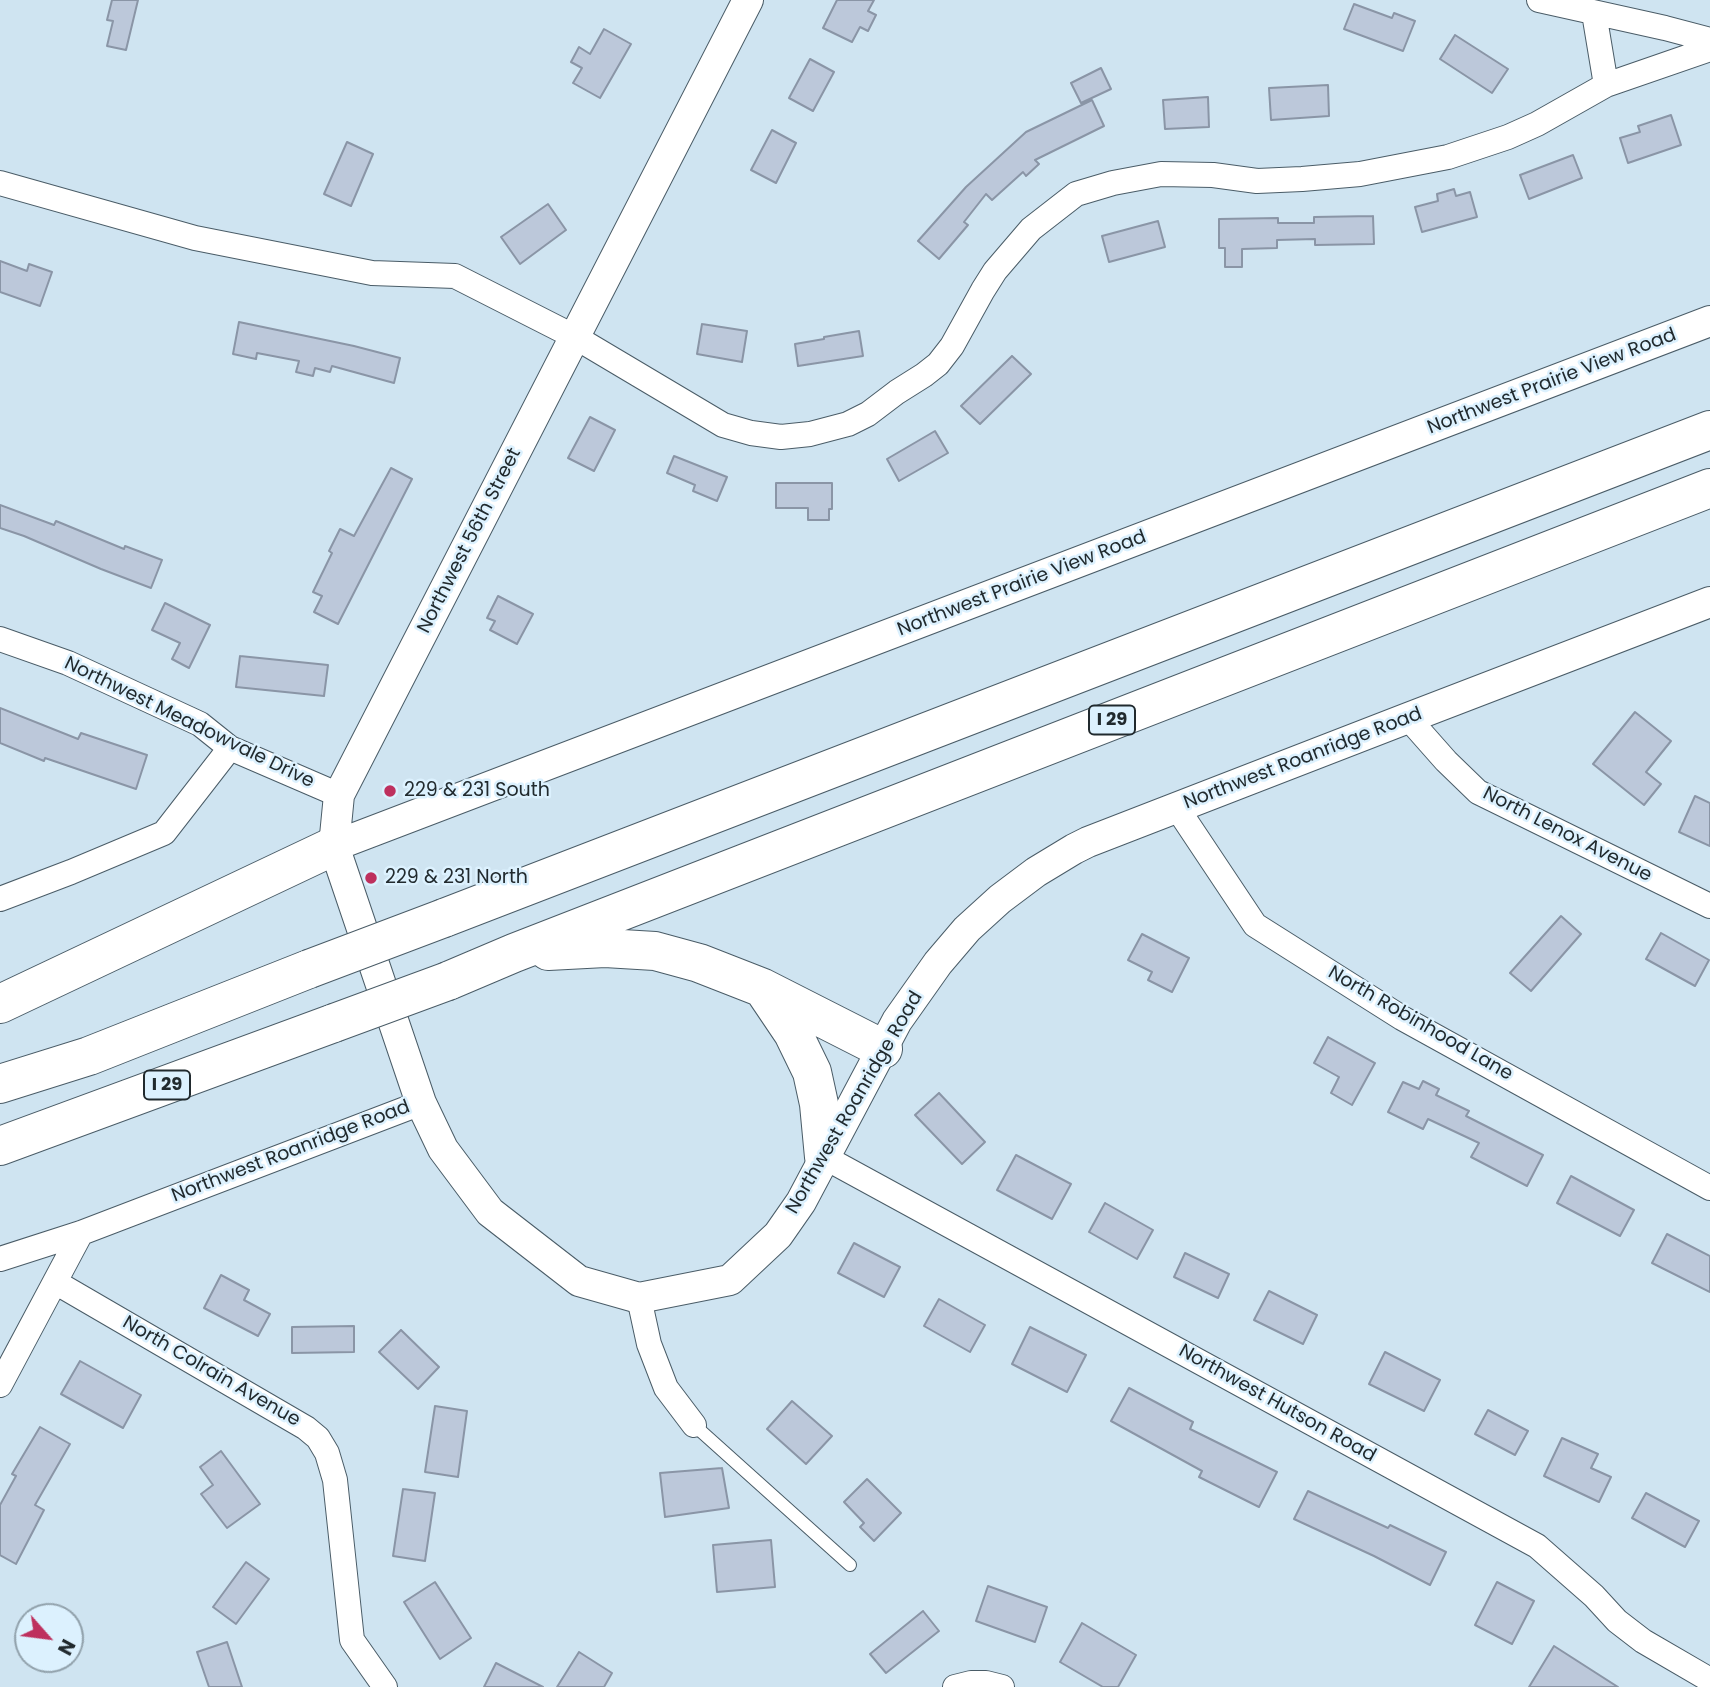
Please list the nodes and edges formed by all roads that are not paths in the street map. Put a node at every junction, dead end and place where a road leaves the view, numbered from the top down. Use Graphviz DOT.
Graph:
graph roads {
  1 [pos="748,0"];
  2 [pos="1539,0"];
  3 [pos="1594,13"];
  4 [pos="1710,40"];
  5 [pos="1710,49"];
  6 [pos="1606,85"];
  7 [pos="0,183"];
  8 [pos="1710,321"];
  9 [pos="575,337"];
  10 [pos="1710,430"];
  11 [pos="1710,488"];
  12 [pos="1710,602"];
  13 [pos="0,639"];
  14 [pos="1408,718"];
  15 [pos="230,748"];
  16 [pos="339,795"];
  17 [pos="1177,808"];
  18 [pos="334,846"];
  19 [pos="0,899"];
  20 [pos="1710,906"];
  21 [pos="514,953"];
  22 [pos="763,988"];
  23 [pos="0,1004"];
  24 [pos="883,1049"];
  25 [pos="0,1084"];
  26 [pos="421,1103"];
  27 [pos="0,1146"];
  28 [pos="824,1157"];
  29 [pos="1710,1188"];
  30 [pos="81,1233"];
  31 [pos="0,1259"];
  32 [pos="55,1282"];
  33 [pos="639,1298"];
  34 [pos="0,1385"];
  35 [pos="694,1425"];
  36 [pos="850,1564"];
  37 [pos="1710,1679"];
  38 [pos="960,1686"];
  39 [pos="385,1687"];
  40 [pos="1002,1687"];
  1 -- 9 [label="street, Northwest 56th Street"];
  2 -- 3 [label="street"];
  3 -- 4 [label="street"];
  3 -- 6 [label="street"];
  5 -- 6 [label="street"];
  6 -- 9 [label="street"];
  7 -- 9 [label="street"];
  8 -- 18 [label="street, Northwest Prairie View Road"];
  9 -- 16 [label="street, Northwest 56th Street"];
  10 -- 25 [label="highway, bridge"];
  11 -- 21 [label="highway, I 29"];
  12 -- 14 [label="street, Northwest Roanridge Road"];
  13 -- 15 [label="street, Northwest Meadowvale Drive"];
  14 -- 17 [label="street, Northwest Roanridge Road"];
  14 -- 20 [label="street, North Lenox Avenue"];
  15 -- 16 [label="street, Northwest Meadowvale Drive"];
  15 -- 19 [label="street"];
  16 -- 18 [label="street, Northwest 56th Street"];
  17 -- 24 [label="street, Northwest Roanridge Road"];
  17 -- 29 [label="street, North Robinhood Lane"];
  18 -- 23 [label="highway"];
  18 -- 26 [label="street, Northwest 56th Street"];
  21 -- 22 [label="highway"];
  21 -- 27 [label="highway, I 29, bridge"];
  22 -- 24 [label="highway"];
  22 -- 28 [label="highway"];
  24 -- 28 [label="street, Northwest Roanridge Road"];
  26 -- 30 [label="street, Northwest Roanridge Road"];
  26 -- 33 [label="street, Northwest Roanridge Road"];
  28 -- 33 [label="street, Northwest Roanridge Road"];
  28 -- 37 [label="street, Northwest Hutson Road"];
  30 -- 31 [label="street, Northwest Roanridge Road"];
  30 -- 32 [label="street"];
  32 -- 34 [label="street"];
  32 -- 39 [label="street, North Colrain Avenue"];
  33 -- 35 [label="street"];
  35 -- 36 [label="lane"];
  38 -- 40 [label="street"];
}
